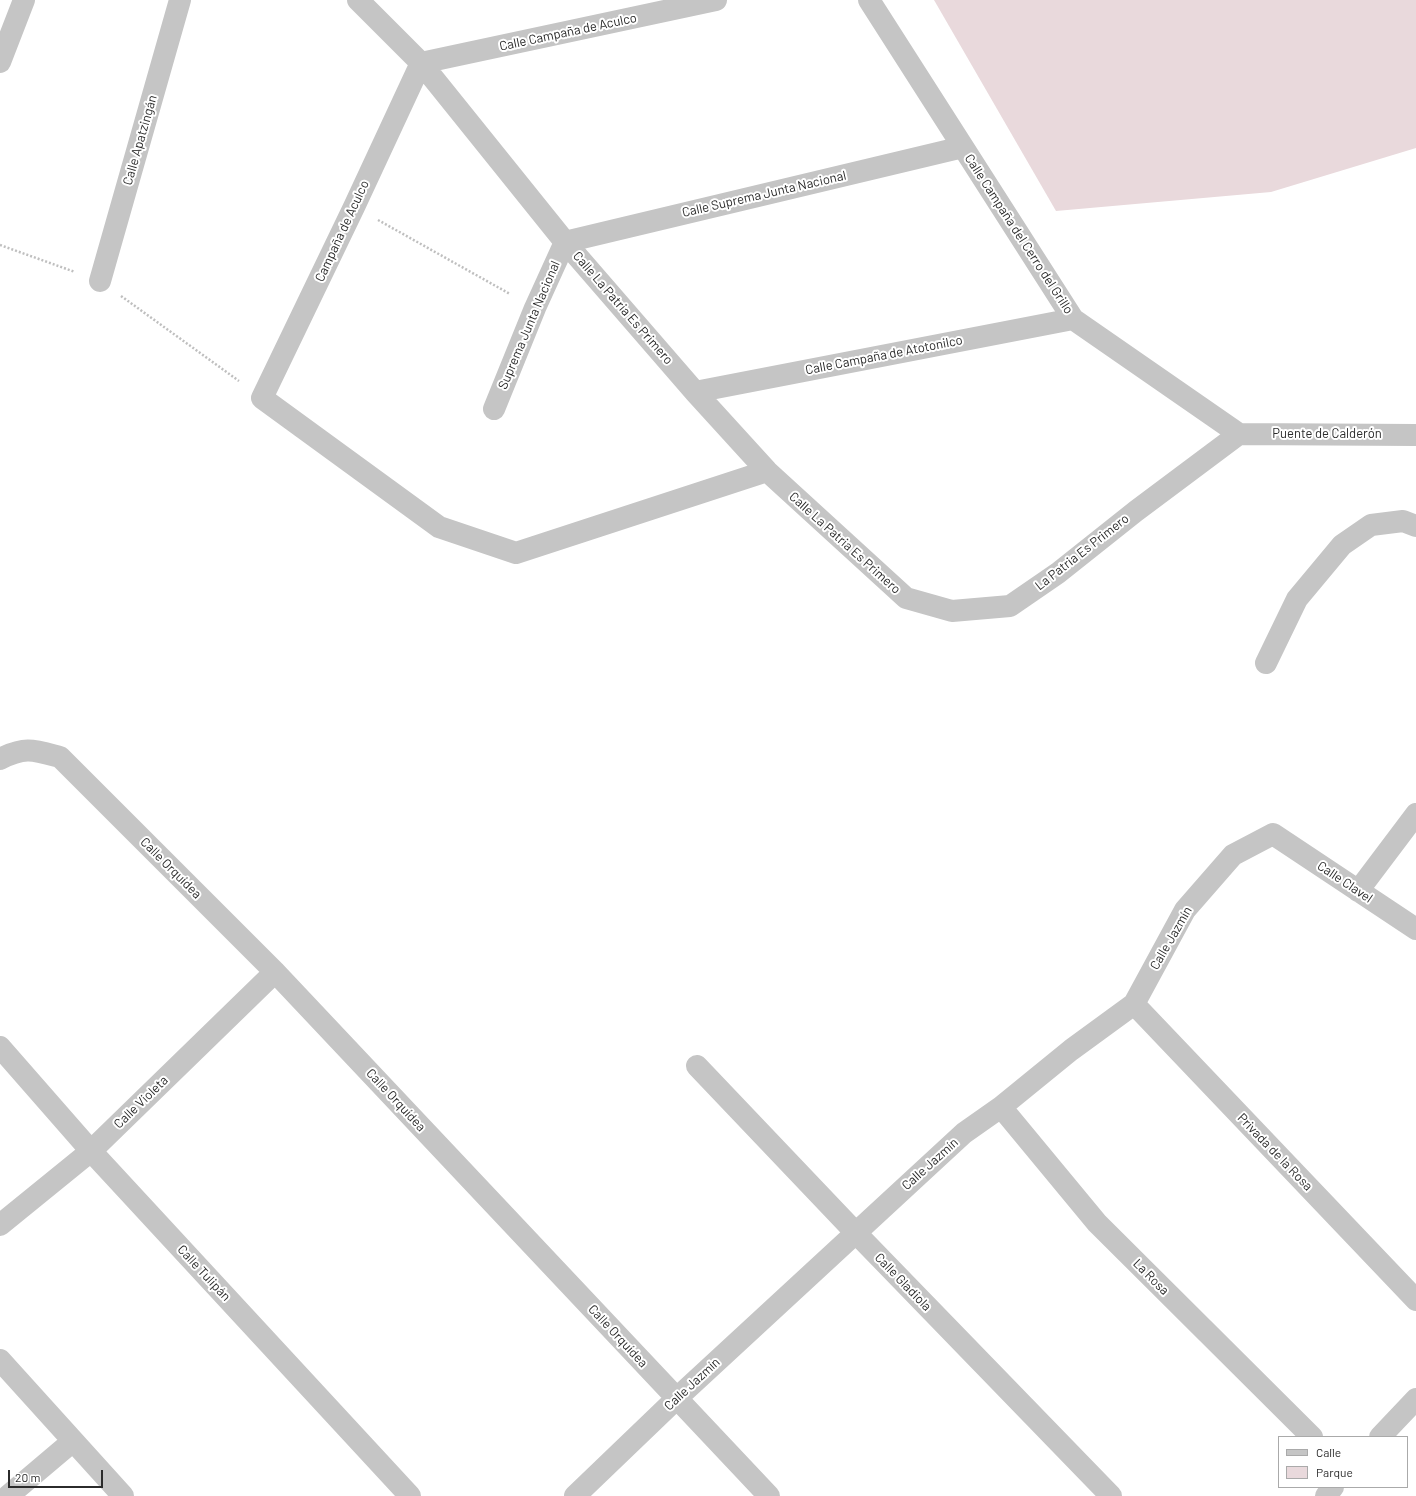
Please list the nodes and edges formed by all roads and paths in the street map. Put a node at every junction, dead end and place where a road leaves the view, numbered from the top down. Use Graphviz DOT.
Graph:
graph roads {
  1 [pos="24,0"];
  2 [pos="180,0"];
  3 [pos="358,0"];
  4 [pos="716,0"];
  5 [pos="869,0"];
  6 [pos="0,62"];
  7 [pos="421,63"];
  8 [pos="963,147"];
  9 [pos="354,207"];
  10 [pos="565,242"];
  11 [pos="0,245"];
  12 [pos="100,281"];
  13 [pos="535,308"];
  14 [pos="1073,319"];
  15 [pos="695,392"];
  16 [pos="262,398"];
  17 [pos="494,409"];
  18 [pos="1239,434"];
  19 [pos="1416,435"];
  20 [pos="767,471"];
  21 [pos="1416,526"];
  22 [pos="906,598"];
  23 [pos="1266,663"];
  24 [pos="0,759"];
  25 [pos="1416,814"];
  26 [pos="1273,834"];
  27 [pos="1358,891"];
  28 [pos="1416,929"];
  29 [pos="275,972"];
  30 [pos="1134,1004"];
  31 [pos="0,1047"];
  32 [pos="697,1066"];
  33 [pos="1001,1107"];
  34 [pos="91,1151"];
  35 [pos="0,1225"];
  36 [pos="855,1232"];
  37 [pos="1416,1300"];
  38 [pos="0,1360"];
  39 [pos="677,1398"];
  40 [pos="1416,1399"];
  41 [pos="1311,1436"];
  42 [pos="1381,1436"];
  43 [pos="73,1441"];
  44 [pos="1332,1488"];
  45 [pos="8,1496"];
  46 [pos="123,1496"];
  47 [pos="410,1496"];
  48 [pos="575,1496"];
  49 [pos="769,1496"];
  50 [pos="1111,1496"];
  51 [pos="1326,1496"];
  1 -- 6 [label="street"];
  2 -- 12 [label="street, Calle Apatzingán"];
  3 -- 7 [label="street, Calle La Patria Es Primero"];
  4 -- 7 [label="street, Calle Campaña de Aculco"];
  5 -- 8 [label="street, Calle Campaña del Cerro del Grillo"];
  7 -- 9 [label="street, Campaña de Aculco"];
  7 -- 10 [label="street, Calle La Patria Es Primero"];
  8 -- 10 [label="street, Calle Suprema Junta Nacional"];
  8 -- 14 [label="street, Calle Campaña del Cerro del Grillo"];
  9 -- 13 [label="path"];
  9 -- 16 [label="street, Campaña de Aculco"];
  10 -- 13 [label="street, Suprema Junta Nacional"];
  10 -- 15 [label="street, Calle La Patria Es Primero"];
  11 -- 12 [label="path"];
  12 -- 16 [label="path"];
  13 -- 17 [label="street, Suprema Junta Nacional"];
  14 -- 15 [label="street, Calle Campaña de Atotonilco"];
  14 -- 18 [label="street, Calle Campaña del Cerro del Grillo"];
  15 -- 20 [label="street, Calle La Patria Es Primero"];
  16 -- 20 [label="street"];
  18 -- 19 [label="street, Puente de Calderón"];
  18 -- 22 [label="street, La Patria Es Primero"];
  20 -- 22 [label="street, Calle La Patria Es Primero"];
  21 -- 23 [label="street"];
  24 -- 29 [label="street, Calle Orquídea"];
  25 -- 27 [label="street"];
  26 -- 27 [label="street, Calle Clavel"];
  26 -- 30 [label="street, Calle Jazmín"];
  27 -- 28 [label="street, Calle Clavel"];
  29 -- 34 [label="street, Calle Violeta"];
  29 -- 39 [label="street, Calle Orquídea"];
  30 -- 33 [label="street, Calle Jazmín"];
  30 -- 37 [label="street, Privada de la Rosa"];
  31 -- 34 [label="street, Calle Tulipán"];
  32 -- 36 [label="street, Calle Gladiola"];
  33 -- 36 [label="street, Calle Jazmín"];
  33 -- 41 [label="street, La Rosa"];
  34 -- 35 [label="street, Calle Violeta"];
  34 -- 47 [label="street, Calle Tulipán"];
  36 -- 39 [label="street, Calle Jazmín"];
  36 -- 50 [label="street, Calle Gladiola"];
  38 -- 43 [label="street"];
  39 -- 48 [label="street, Calle Jazmín"];
  39 -- 49 [label="street, Calle Orquídea"];
  40 -- 42 [label="street"];
  43 -- 45 [label="street"];
  43 -- 46 [label="street"];
  44 -- 51 [label="street"];
}
